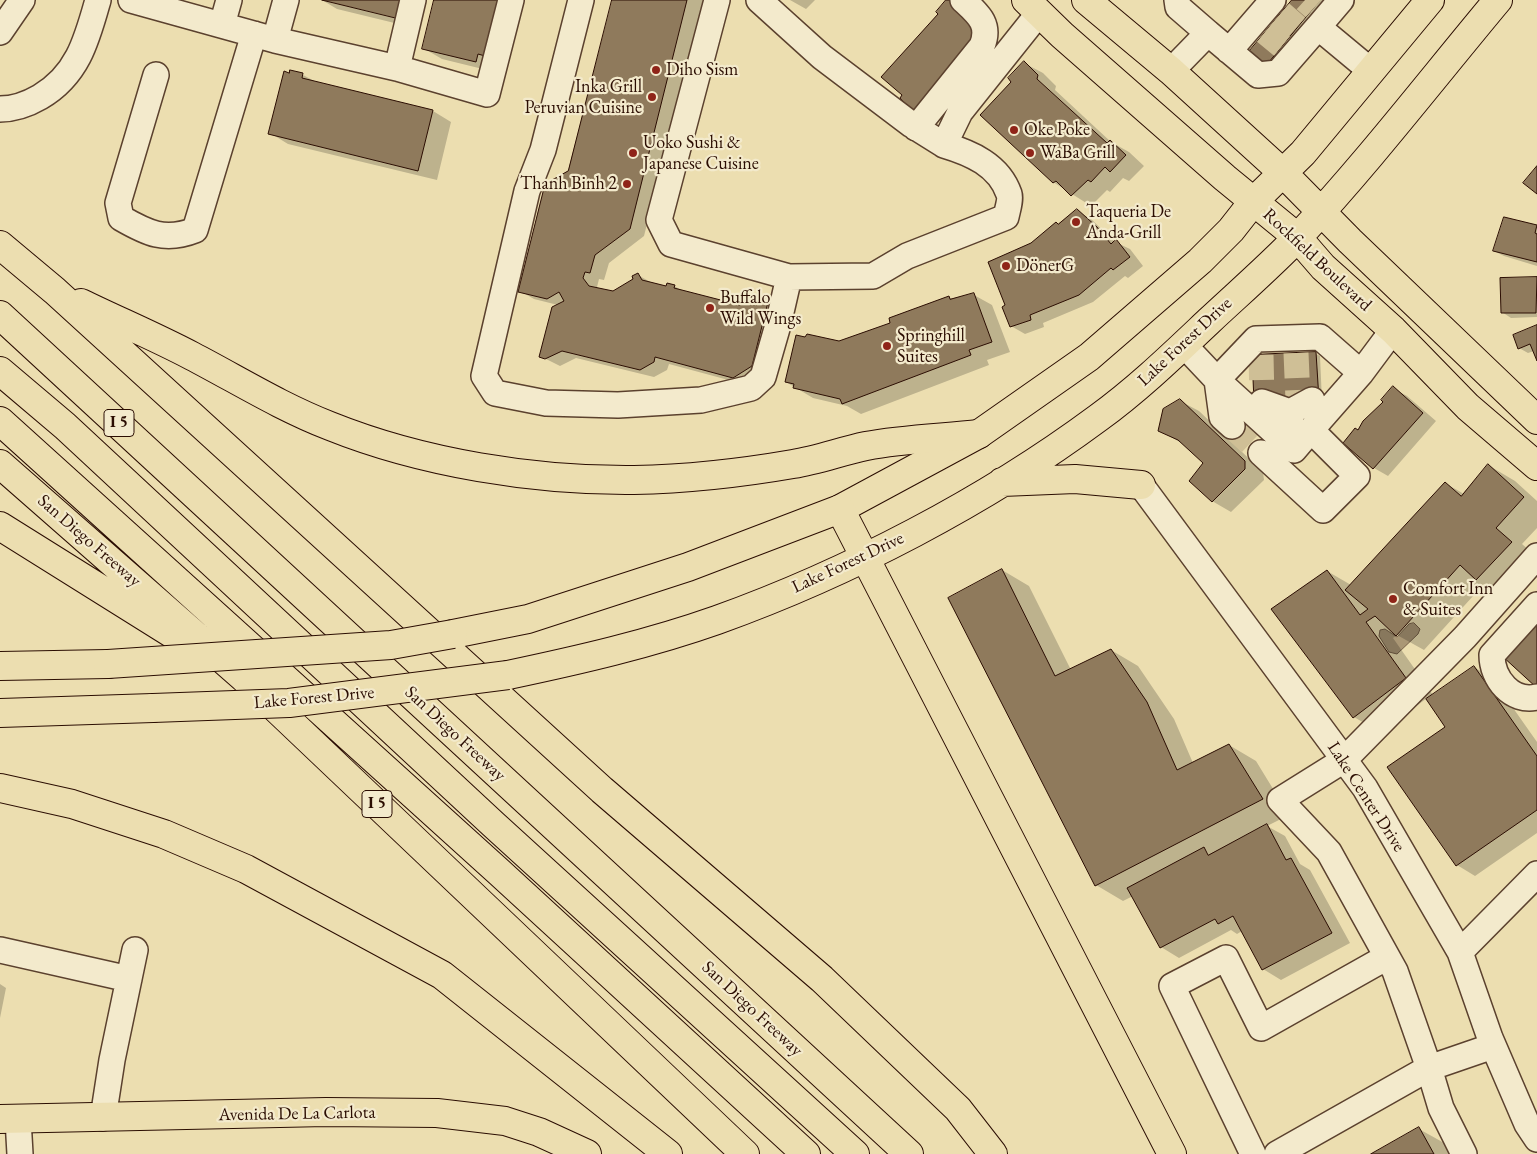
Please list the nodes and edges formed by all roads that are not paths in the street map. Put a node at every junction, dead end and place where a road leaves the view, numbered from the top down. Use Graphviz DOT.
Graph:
graph roads {
  1 [pos="22,0"];
  2 [pos="98,0"];
  3 [pos="131,0"];
  4 [pos="229,0"];
  5 [pos="286,0"];
  6 [pos="413,0"];
  7 [pos="511,0"];
  8 [pos="581,0"];
  9 [pos="717,0"];
  10 [pos="759,0"];
  11 [pos="963,0"];
  12 [pos="1086,0"];
  13 [pos="1178,0"];
  14 [pos="1430,0"];
  15 [pos="1498,0"];
  16 [pos="1033,7"];
  17 [pos="1294,22"];
  18 [pos="222,25"];
  19 [pos="0,32"];
  20 [pos="1208,33"];
  21 [pos="264,37"];
  22 [pos="1229,51"];
  23 [pos="397,68"];
  24 [pos="1171,71"];
  25 [pos="1371,71"];
  26 [pos="156,74"];
  27 [pos="0,109"];
  28 [pos="929,136"];
  29 [pos="1283,172"];
  30 [pos="1253,202"];
  31 [pos="1321,211"];
  32 [pos="1297,237"];
  33 [pos="0,245"];
  34 [pos="789,277"];
  35 [pos="55,291"];
  36 [pos="0,315"];
  37 [pos="1393,330"];
  38 [pos="1184,345"];
  39 [pos="0,371"];
  40 [pos="1361,373"];
  41 [pos="1218,380"];
  42 [pos="1289,403"];
  43 [pos="1537,420"];
  44 [pos="0,421"];
  45 [pos="1232,426"];
  46 [pos="1311,430"];
  47 [pos="979,434"];
  48 [pos="1294,450"];
  49 [pos="1261,453"];
  50 [pos="0,464"];
  51 [pos="1537,466"];
  52 [pos="1000,482"];
  53 [pos="1140,485"];
  54 [pos="840,509"];
  55 [pos="0,526"];
  56 [pos="866,556"];
  57 [pos="1537,556"];
  58 [pos="1537,605"];
  59 [pos="0,666"];
  60 [pos="244,678"];
  61 [pos="1537,697"];
  62 [pos="0,713"];
  63 [pos="1344,760"];
  64 [pos="0,788"];
  65 [pos="1537,874"];
  66 [pos="0,950"];
  67 [pos="135,950"];
  68 [pos="1460,952"];
  69 [pos="1387,957"];
  70 [pos="129,979"];
  71 [pos="1493,1046"];
  72 [pos="1429,1068"];
  73 [pos="103,1118"];
  74 [pos="9,1119"];
  75 [pos="1537,1139"];
  76 [pos="20,1154"];
  77 [pos="587,1154"];
  78 [pos="668,1154"];
  79 [pos="745,1154"];
  80 [pos="806,1154"];
  81 [pos="855,1154"];
  82 [pos="909,1154"];
  83 [pos="993,1154"];
  84 [pos="1172,1154"];
  85 [pos="1253,1154"];
  86 [pos="1277,1154"];
  87 [pos="1464,1154"];
  1 -- 19 [label="street"];
  2 -- 27 [label="street"];
  3 -- 18 [label="street"];
  4 -- 18 [label="street"];
  5 -- 21 [label="street"];
  6 -- 23 [label="street"];
  7 -- 23 [label="street"];
  8 -- 34 [label="street"];
  9 -- 34 [label="street"];
  10 -- 28 [label="street"];
  11 -- 28 [label="street"];
  12 -- 24 [label="main road, Rockfield Boulevard"];
  13 -- 20 [label="street"];
  14 -- 25 [label="main road"];
  15 -- 31 [label="main road, Lake Forest Drive"];
  16 -- 28 [label="street"];
  16 -- 30 [label="main road, Rockfield Boulevard"];
  17 -- 22 [label="street"];
  17 -- 22 [label="street"];
  17 -- 25 [label="street"];
  18 -- 21 [label="street"];
  20 -- 22 [label="street"];
  20 -- 24 [label="street"];
  21 -- 23 [label="street"];
  21 -- 26 [label="street"];
  24 -- 29 [label="main road, Rockfield Boulevard"];
  25 -- 29 [label="main road"];
  28 -- 34 [label="street"];
  29 -- 30 [label="main road"];
  29 -- 31 [label="main road, Rockfield Boulevard"];
  30 -- 32 [label="main road, Rockfield Boulevard"];
  30 -- 47 [label="main road"];
  31 -- 32 [label="main road, Lake Forest Drive"];
  31 -- 43 [label="main road, Rockfield Boulevard"];
  32 -- 37 [label="main road, Rockfield Boulevard"];
  32 -- 38 [label="main road, Lake Forest Drive"];
  33 -- 35 [label="main road"];
  35 -- 47 [label="main road"];
  35 -- 83 [label="main road"];
  36 -- 82 [label="main road, San Diego Freeway / I 5"];
  37 -- 40 [label="street"];
  37 -- 51 [label="main road, Rockfield Boulevard"];
  38 -- 41 [label="street"];
  38 -- 52 [label="main road, Lake Forest Drive"];
  39 -- 81 [label="main road"];
  40 -- 41 [label="street"];
  40 -- 46 [label="street"];
  41 -- 45 [label="street"];
  41 -- 48 [label="street"];
  42 -- 48 [label="street"];
  44 -- 80 [label="main road"];
  46 -- 48 [label="street"];
  46 -- 49 [label="street"];
  47 -- 54 [label="main road"];
  50 -- 60 [label="main road, San Diego Freeway / I 5"];
  52 -- 53 [label="main road"];
  52 -- 56 [label="main road, Lake Forest Drive"];
  53 -- 63 [label="street, Lake Center Drive"];
  54 -- 56 [label="main road"];
  54 -- 59 [label="main road, bridge"];
  55 -- 60 [label="main road"];
  56 -- 62 [label="main road, Lake Forest Drive, bridge"];
  56 -- 84 [label="main road"];
  57 -- 63 [label="street"];
  58 -- 61 [label="street"];
  60 -- 79 [label="main road, San Diego Freeway / I 5"];
  63 -- 68 [label="street, Lake Center Drive"];
  63 -- 69 [label="street"];
  64 -- 78 [label="main road"];
  65 -- 68 [label="street"];
  66 -- 70 [label="street"];
  67 -- 70 [label="street"];
  68 -- 71 [label="street, Lake Center Drive"];
  69 -- 72 [label="street"];
  69 -- 85 [label="street"];
  70 -- 73 [label="street"];
  71 -- 72 [label="street"];
  71 -- 75 [label="street, Lake Center Drive"];
  72 -- 86 [label="street"];
  72 -- 87 [label="street"];
  73 -- 74 [label="main road, Avenida De La Carlota"];
  73 -- 77 [label="main road, Avenida De La Carlota"];
  74 -- 76 [label="street"];
}
